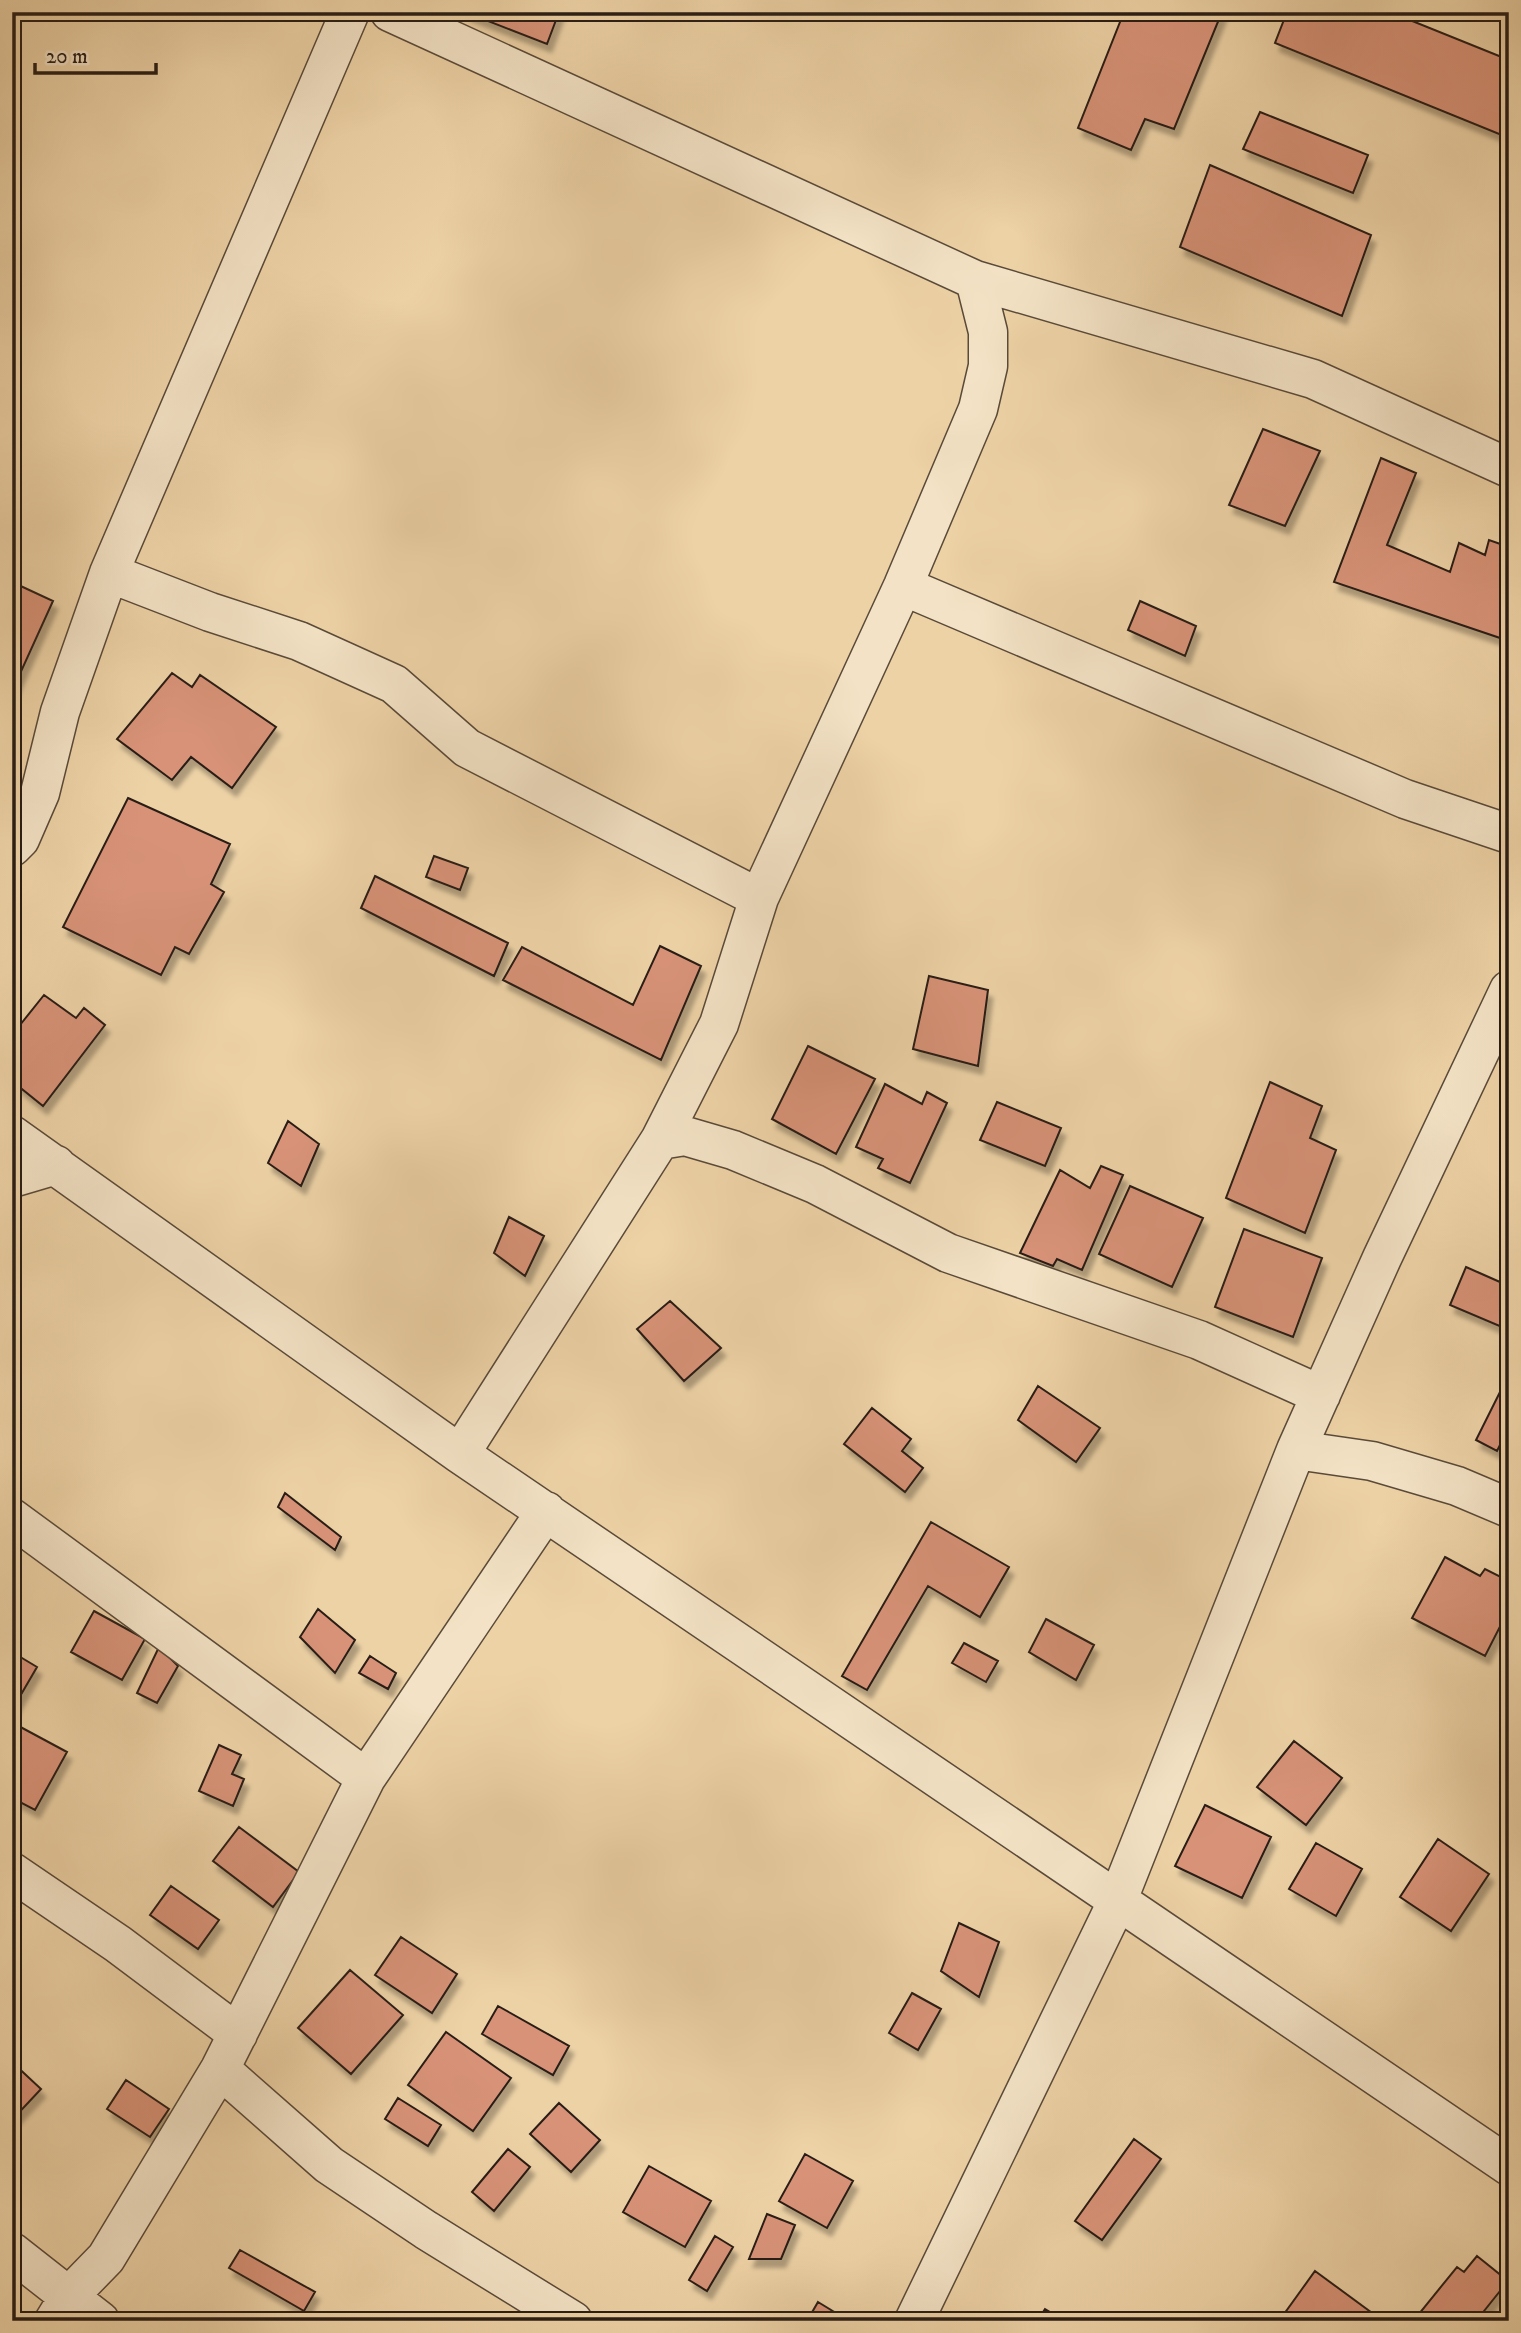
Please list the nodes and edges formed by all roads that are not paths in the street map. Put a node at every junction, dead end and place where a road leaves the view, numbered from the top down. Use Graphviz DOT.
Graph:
graph roads {
  1 [pos="350,12"];
  2 [pos="390,12"];
  3 [pos="975,280"];
  4 [pos="1509,468"];
  5 [pos="110,573"];
  6 [pos="903,586"];
  7 [pos="1509,834"];
  8 [pos="12,847"];
  9 [pos="759,898"];
  10 [pos="1509,990"];
  11 [pos="12,1135"];
  12 [pos="660,1140"];
  13 [pos="56,1165"];
  14 [pos="12,1178"];
  15 [pos="1321,1395"];
  16 [pos="1296,1450"];
  17 [pos="460,1454"];
  18 [pos="1509,1508"];
  19 [pos="546,1511"];
  20 [pos="12,1518"];
  21 [pos="366,1778"];
  22 [pos="12,1872"];
  23 [pos="1117,1902"];
  24 [pos="238,2034"];
  25 [pos="220,2069"];
  26 [pos="1509,2166"];
  27 [pos="12,2252"];
  28 [pos="62,2308"];
  29 [pos="100,2321"];
  30 [pos="573,2321"];
  31 [pos="914,2321"];
  1 -- 5 [label="street"];
  2 -- 3 [label="street"];
  3 -- 4 [label="street"];
  3 -- 6 [label="street"];
  5 -- 8 [label="street"];
  5 -- 9 [label="street"];
  6 -- 7 [label="street"];
  6 -- 9 [label="street"];
  9 -- 12 [label="street"];
  10 -- 15 [label="street"];
  11 -- 13 [label="street"];
  12 -- 15 [label="street"];
  12 -- 17 [label="street"];
  13 -- 14 [label="street"];
  13 -- 17 [label="street"];
  15 -- 16 [label="street"];
  16 -- 18 [label="street"];
  16 -- 23 [label="street"];
  17 -- 19 [label="street"];
  19 -- 21 [label="street"];
  19 -- 23 [label="street"];
  20 -- 21 [label="street"];
  21 -- 24 [label="street"];
  22 -- 24 [label="street"];
  23 -- 26 [label="street"];
  23 -- 31 [label="street"];
  24 -- 25 [label="street"];
  25 -- 28 [label="street"];
  25 -- 30 [label="street"];
  27 -- 28 [label="street"];
  28 -- 29 [label="street"];
}
